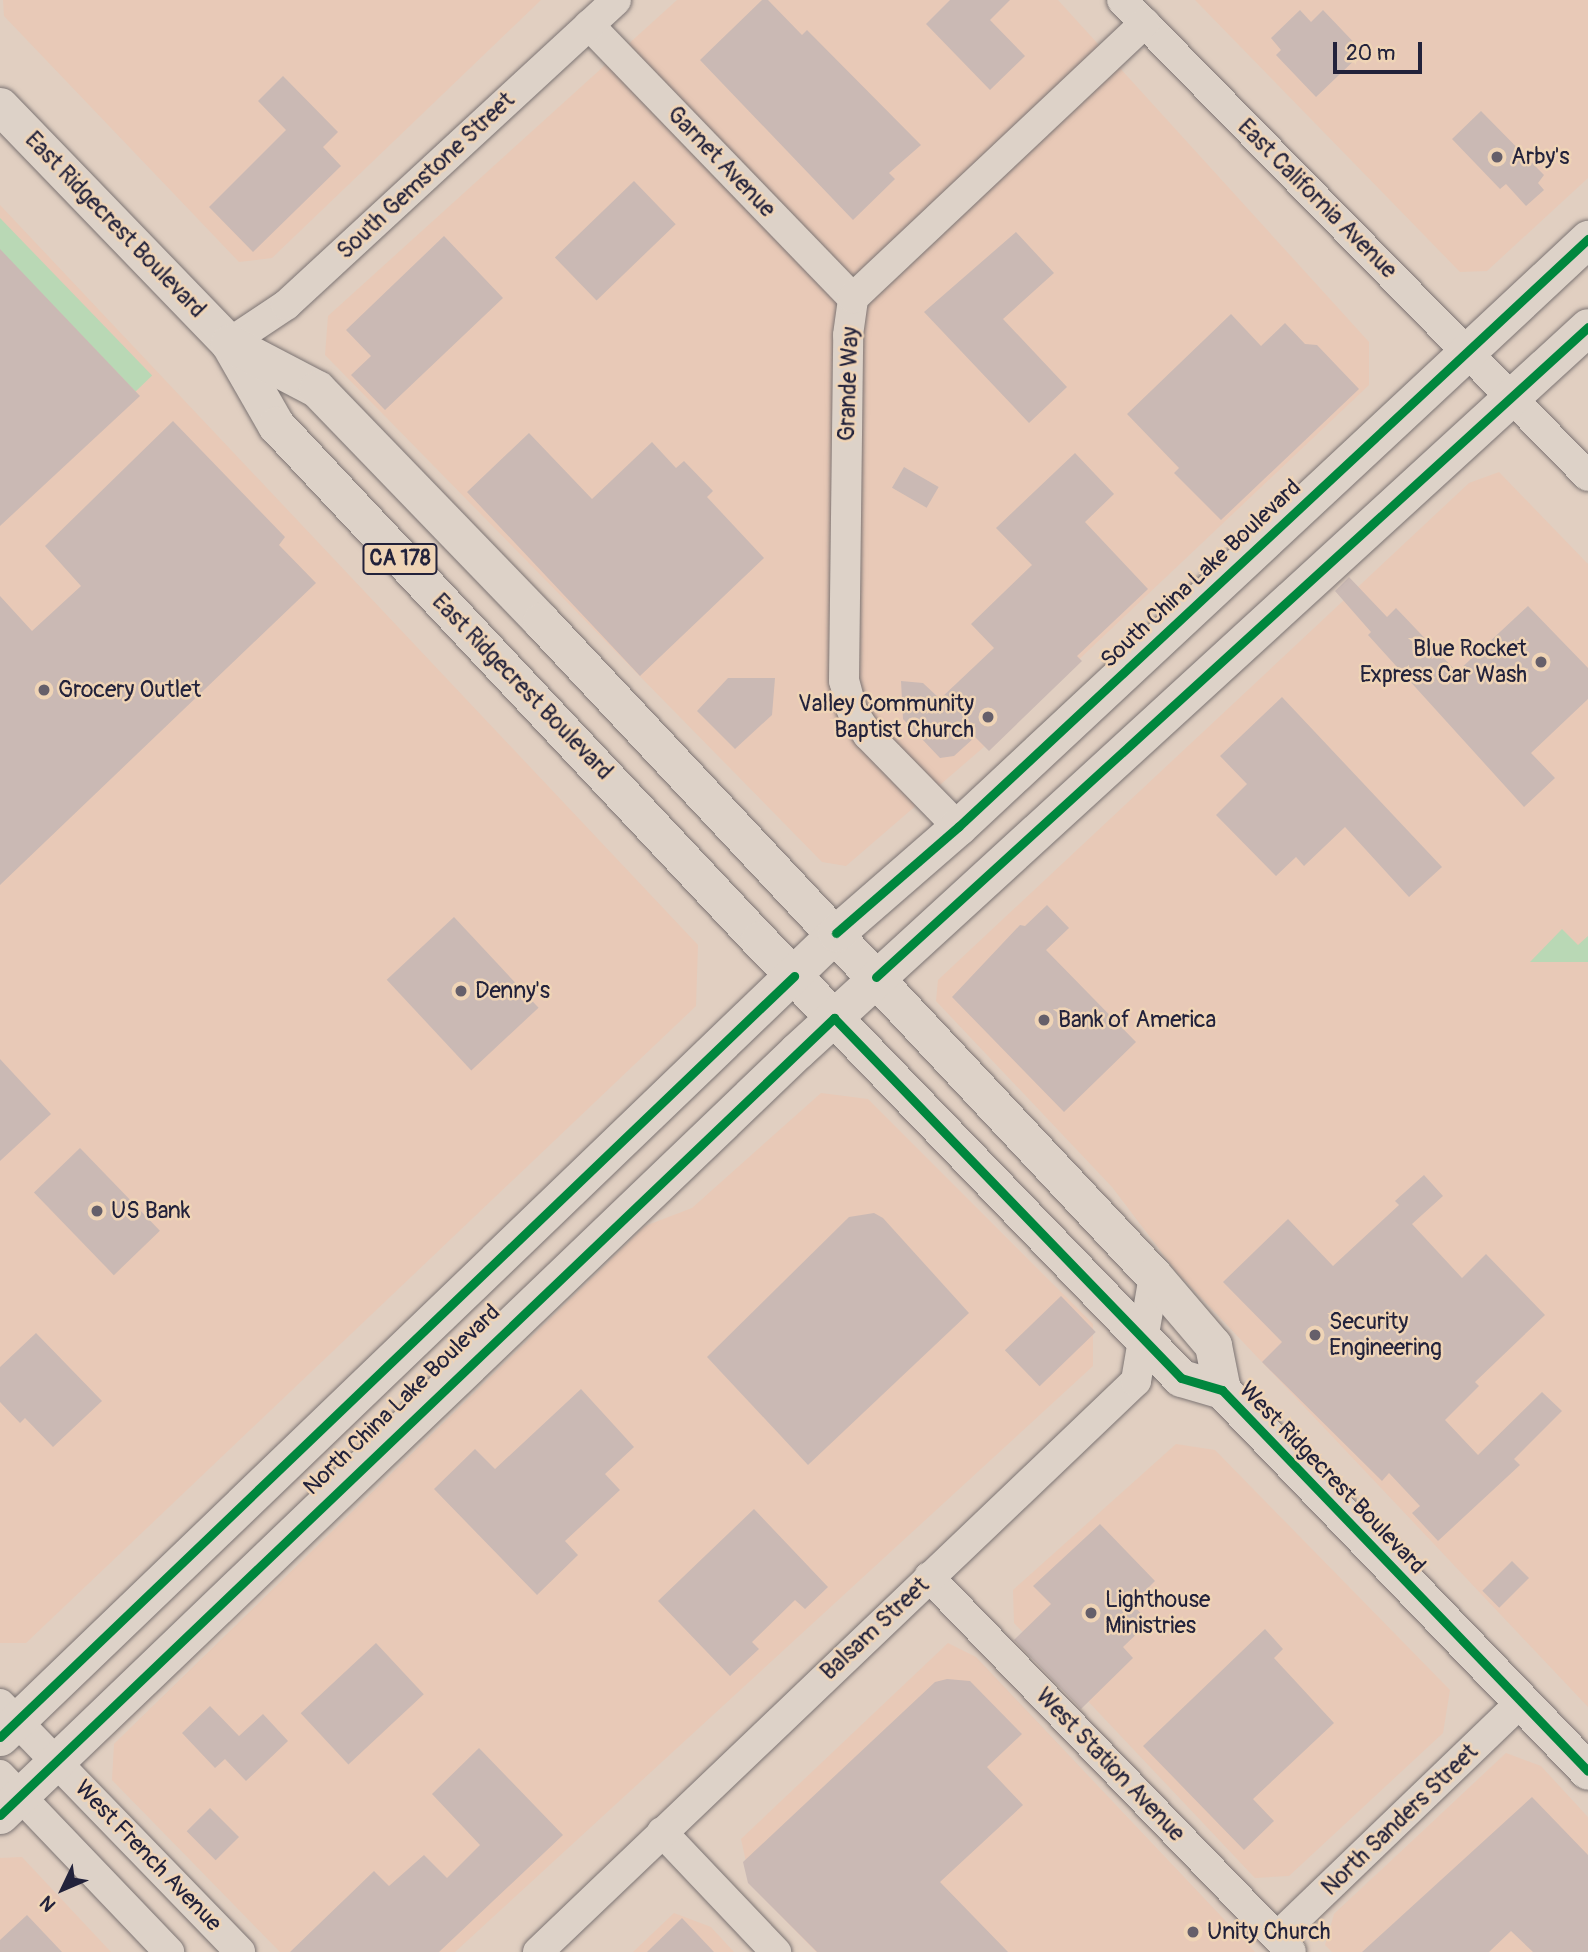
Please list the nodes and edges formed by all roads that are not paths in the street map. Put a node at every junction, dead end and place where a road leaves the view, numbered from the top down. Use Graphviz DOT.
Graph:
graph roads {
  1 [pos="616,0"];
  2 [pos="1122,0"];
  3 [pos="1145,23"];
  4 [pos="589,25"];
  5 [pos="0,107"];
  6 [pos="1588,239"];
  7 [pos="853,298"];
  8 [pos="1588,327"];
  9 [pos="229,343"];
  10 [pos="1466,351"];
  11 [pos="1512,398"];
  12 [pos="1588,476"];
  13 [pos="958,827"];
  14 [pos="836,933"];
  15 [pos="794,976"];
  16 [pos="876,977"];
  17 [pos="834,1018"];
  18 [pos="1154,1276"];
  19 [pos="1143,1339"];
  20 [pos="367,1384"];
  21 [pos="1222,1390"];
  22 [pos="929,1577"];
  23 [pos="237,1586"];
  24 [pos="1521,1702"];
  25 [pos="6,1721"];
  26 [pos="55,1760"];
  27 [pos="1588,1770"];
  28 [pos="7,1795"];
  29 [pos="662,1832"];
  30 [pos="1284,1945"];
  31 [pos="169,1952"];
  32 [pos="240,1952"];
  33 [pos="538,1952"];
  34 [pos="776,1952"];
  1 -- 4 [label="street, South Gemstone Street"];
  2 -- 3 [label="street, East California Avenue"];
  3 -- 7 [label="street, Grande Way"];
  3 -- 10 [label="street, East California Avenue"];
  4 -- 7 [label="street, Garnet Avenue"];
  4 -- 9 [label="street, South Gemstone Street"];
  5 -- 9 [label="main road, East Ridgecrest Boulevard / CA 178"];
  6 -- 10 [label="main road, South China Lake Boulevard"];
  7 -- 13 [label="street, Grande Way"];
  8 -- 11 [label="main road"];
  9 -- 14 [label="main road, East Ridgecrest Boulevard / CA 178"];
  9 -- 15 [label="main road, East Ridgecrest Boulevard / CA 178"];
  10 -- 11 [label="street, East California Avenue"];
  10 -- 13 [label="main road, South China Lake Boulevard"];
  11 -- 12 [label="street, East California Avenue"];
  11 -- 16 [label="main road"];
  13 -- 14 [label="main road, South China Lake Boulevard"];
  14 -- 15 [label="main road, South China Lake Boulevard"];
  14 -- 16 [label="main road, West Ridgecrest Boulevard / CA 178"];
  15 -- 17 [label="main road, East Ridgecrest Boulevard"];
  15 -- 20 [label="main road, North China Lake Boulevard"];
  16 -- 17 [label="main road"];
  16 -- 18 [label="main road, West Ridgecrest Boulevard"];
  17 -- 19 [label="main road, West Ridgecrest Boulevard"];
  17 -- 23 [label="main road, North China Lake Boulevard"];
  18 -- 19 [label="street, Balsam Street"];
  18 -- 21 [label="main road, West Ridgecrest Boulevard"];
  19 -- 21 [label="main road, West Ridgecrest Boulevard"];
  19 -- 22 [label="street, Balsam Street"];
  20 -- 23 [label="main road"];
  20 -- 25 [label="main road, North China Lake Boulevard"];
  21 -- 24 [label="main road, West Ridgecrest Boulevard"];
  22 -- 29 [label="street, Balsam Street"];
  22 -- 30 [label="street, West Station Avenue"];
  23 -- 26 [label="main road, North China Lake Boulevard"];
  24 -- 27 [label="main road, West Ridgecrest Boulevard"];
  24 -- 30 [label="street, North Sanders Street"];
  25 -- 26 [label="street, West French Avenue"];
  26 -- 28 [label="main road, North China Lake Boulevard"];
  26 -- 32 [label="street, West French Avenue"];
  28 -- 31 [label="street"];
  29 -- 33 [label="street, Balsam Street"];
  29 -- 34 [label="street"];
}
